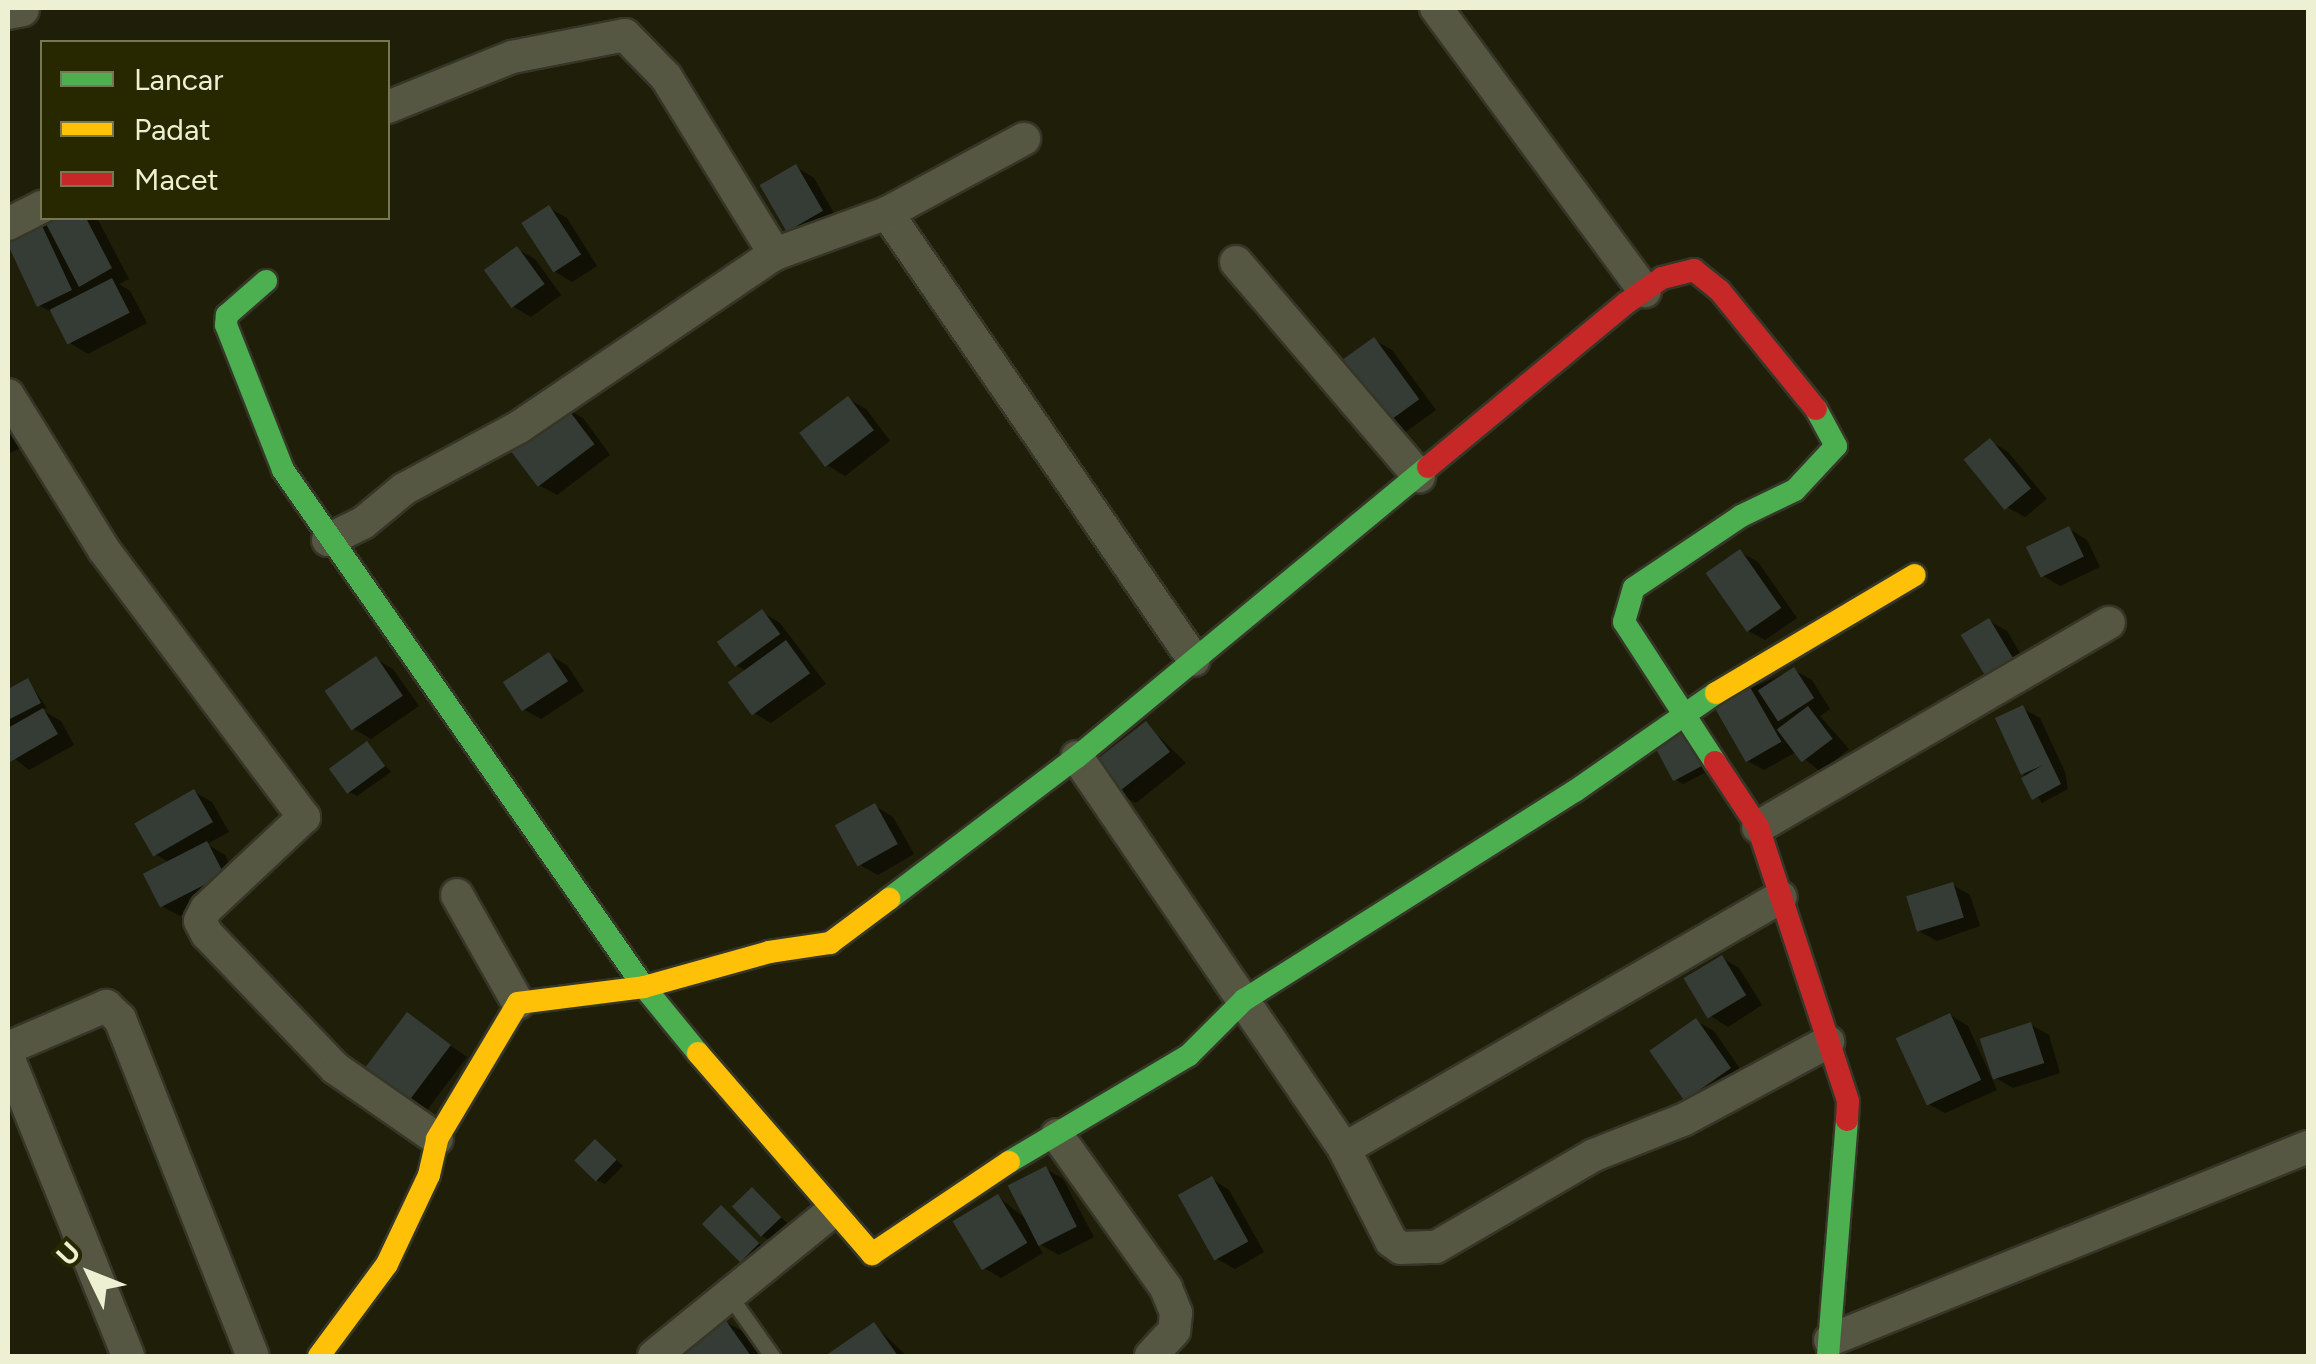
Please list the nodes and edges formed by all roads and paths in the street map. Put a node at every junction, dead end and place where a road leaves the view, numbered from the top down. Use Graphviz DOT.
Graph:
graph roads {
  1 [pos="1436,8"];
  2 [pos="390,106"];
  3 [pos="1024,138"];
  4 [pos="40,208"];
  5 [pos="887,213"];
  6 [pos="8,224"];
  7 [pos="775,254"];
  8 [pos="1236,262"];
  9 [pos="266,281"];
  10 [pos="1645,291"];
  11 [pos="8,395"];
  12 [pos="1419,476"];
  13 [pos="328,540"];
  14 [pos="1915,576"];
  15 [pos="2109,622"];
  16 [pos="1194,660"];
  17 [pos="1681,714"];
  18 [pos="1078,757"];
  19 [pos="1758,828"];
  20 [pos="457,895"];
  21 [pos="1781,897"];
  22 [pos="644,988"];
  23 [pos="1244,1000"];
  24 [pos="518,1003"];
  25 [pos="1828,1042"];
  26 [pos="12,1049"];
  27 [pos="1057,1135"];
  28 [pos="437,1139"];
  29 [pos="2308,1147"];
  30 [pos="1344,1150"];
  31 [pos="830,1212"];
  32 [pos="729,1295"];
  33 [pos="1829,1348"];
  34 [pos="128,1356"];
  35 [pos="253,1356"];
  36 [pos="320,1356"];
  37 [pos="654,1356"];
  38 [pos="772,1356"];
  39 [pos="1150,1356"];
  1 -- 10 [label="street"];
  2 -- 7 [label="street"];
  3 -- 5 [label="street"];
  4 -- 6 [label="street"];
  5 -- 7 [label="street"];
  5 -- 16 [label="street"];
  7 -- 13 [label="street"];
  8 -- 12 [label="street"];
  9 -- 13 [label="street"];
  10 -- 12 [label="street"];
  10 -- 17 [label="street"];
  11 -- 28 [label="street"];
  12 -- 16 [label="street"];
  13 -- 22 [label="street"];
  14 -- 17 [label="street"];
  15 -- 19 [label="street"];
  16 -- 18 [label="street"];
  17 -- 19 [label="street"];
  17 -- 23 [label="street"];
  18 -- 22 [label="street"];
  18 -- 23 [label="street"];
  19 -- 21 [label="street"];
  20 -- 24 [label="street"];
  21 -- 25 [label="street"];
  21 -- 30 [label="street"];
  22 -- 24 [label="street"];
  22 -- 31 [label="street"];
  23 -- 27 [label="street"];
  23 -- 30 [label="street"];
  24 -- 28 [label="street"];
  25 -- 30 [label="street"];
  25 -- 33 [label="street"];
  26 -- 34 [label="street"];
  26 -- 35 [label="street"];
  27 -- 31 [label="street"];
  27 -- 39 [label="street"];
  28 -- 36 [label="street"];
  29 -- 33 [label="street"];
  31 -- 32 [label="street"];
  32 -- 37 [label="street"];
  32 -- 38 [label="lane"];
}
